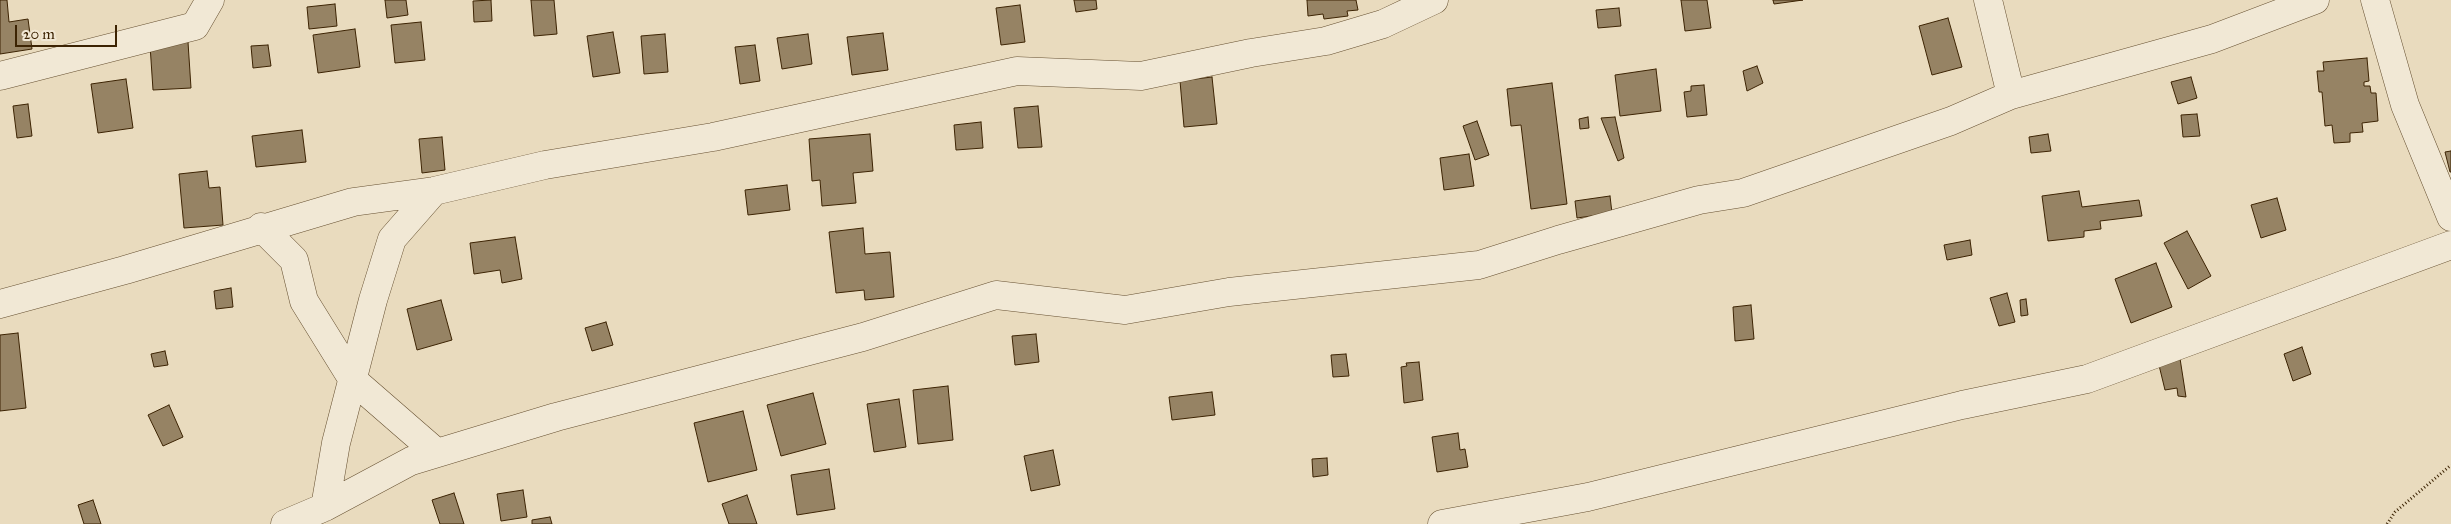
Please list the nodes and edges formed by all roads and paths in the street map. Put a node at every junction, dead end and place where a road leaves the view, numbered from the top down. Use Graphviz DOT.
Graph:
graph roads {
  1 [pos="210,0"];
  2 [pos="1434,0"];
  3 [pos="1988,0"];
  4 [pos="2315,0"];
  5 [pos="2375,0"];
  6 [pos="0,76"];
  7 [pos="2011,95"];
  8 [pos="434,191"];
  9 [pos="2451,217"];
  10 [pos="261,228"];
  11 [pos="2451,246"];
  12 [pos="0,304"];
  13 [pos="352,380"];
  14 [pos="437,453"];
  15 [pos="2451,465"];
  16 [pos="325,507"];
  17 [pos="284,524"];
  18 [pos="1442,524"];
  19 [pos="2387,524"];
  1 -- 6 [label="street"];
  2 -- 8 [label="street"];
  3 -- 7 [label="street"];
  4 -- 7 [label="street"];
  5 -- 9 [label="street"];
  7 -- 14 [label="street"];
  8 -- 10 [label="street"];
  8 -- 13 [label="street"];
  10 -- 12 [label="street"];
  10 -- 13 [label="street"];
  11 -- 18 [label="street"];
  13 -- 14 [label="street"];
  13 -- 16 [label="street"];
  14 -- 16 [label="street"];
  15 -- 19 [label="path"];
  16 -- 17 [label="street"];
}
